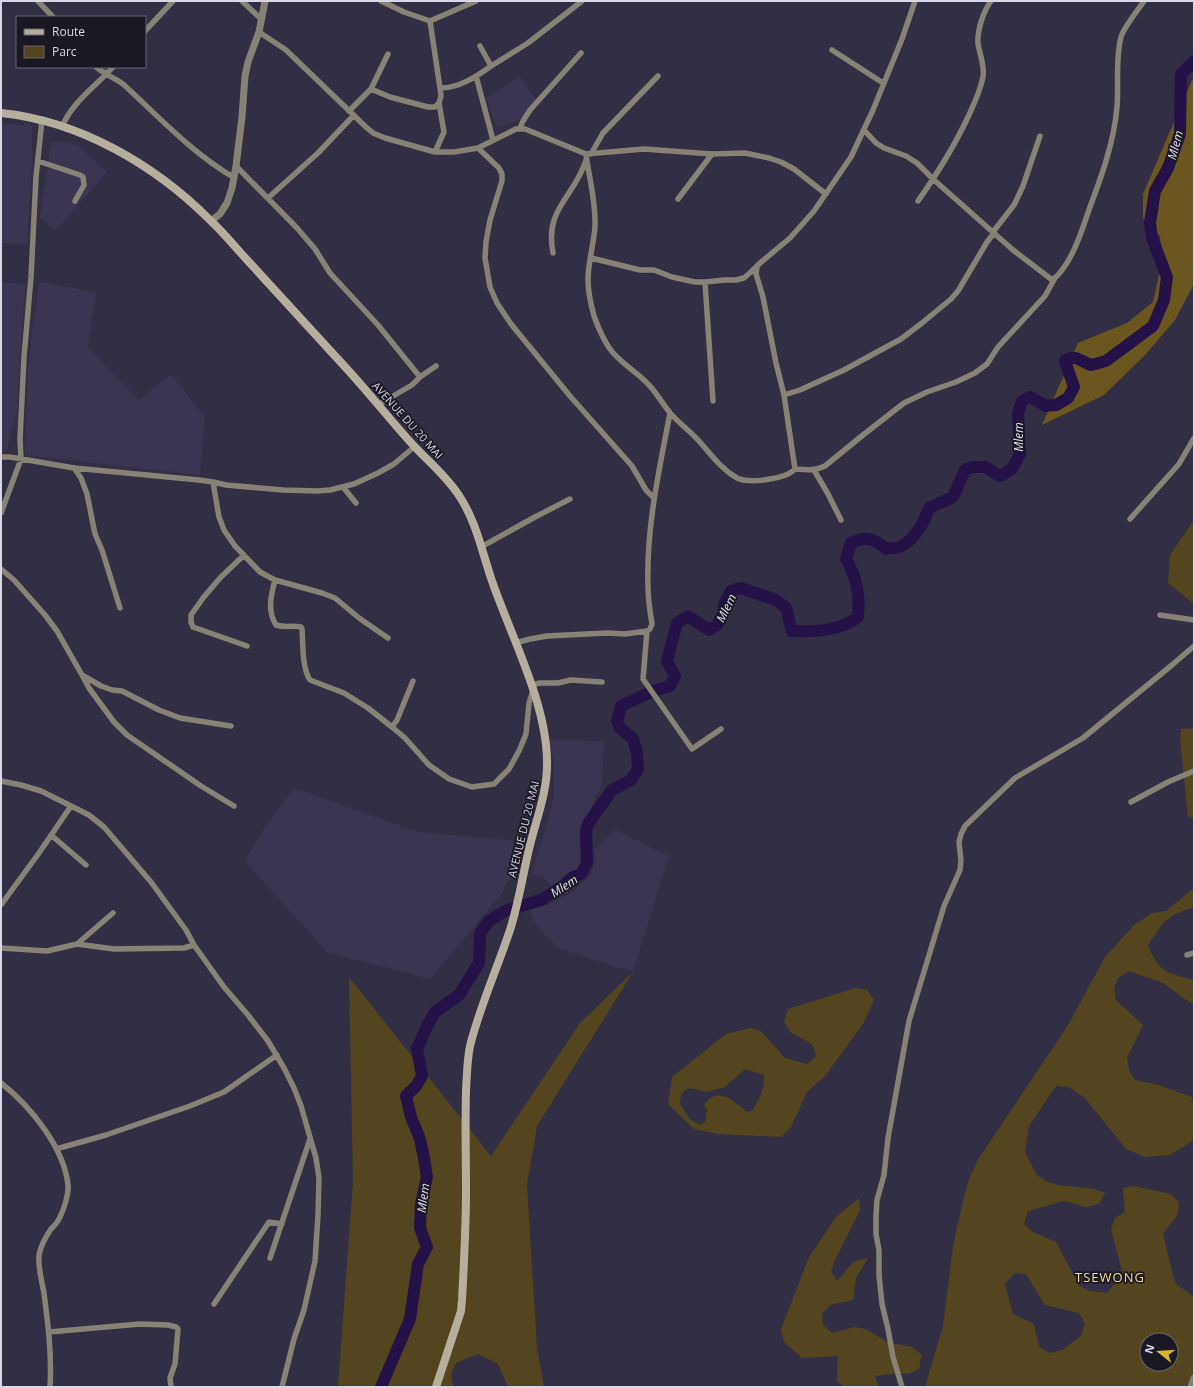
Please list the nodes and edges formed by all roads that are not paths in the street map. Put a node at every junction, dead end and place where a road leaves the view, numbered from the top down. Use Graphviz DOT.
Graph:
graph roads {
  1 [pos="38,1"];
  2 [pos="173,1"];
  3 [pos="242,1"];
  4 [pos="265,1"];
  5 [pos="381,1"];
  6 [pos="394,1"];
  7 [pos="476,1"];
  8 [pos="582,1"];
  9 [pos="991,1"];
  10 [pos="1144,1"];
  11 [pos="912,2"];
  12 [pos="389,5"];
  13 [pos="52,16"];
  14 [pos="262,20"];
  15 [pos="430,21"];
  16 [pos="146,30"];
  17 [pos="260,32"];
  18 [pos="480,46"];
  19 [pos="832,50"];
  20 [pos="388,54"];
  21 [pos="581,54"];
  22 [pos="491,66"];
  23 [pos="97,68"];
  24 [pos="112,68"];
  25 [pos="106,75"];
  26 [pos="476,76"];
  27 [pos="658,76"];
  28 [pos="883,83"];
  29 [pos="440,88"];
  30 [pos="370,89"];
  31 [pos="439,103"];
  32 [pos="349,111"];
  33 [pos="1,114"];
  34 [pos="354,116"];
  35 [pos="42,120"];
  36 [pos="62,126"];
  37 [pos="520,128"];
  38 [pos="864,130"];
  39 [pos="1040,136"];
  40 [pos="493,140"];
  41 [pos="478,148"];
  42 [pos="435,152"];
  43 [pos="712,154"];
  44 [pos="588,155"];
  45 [pos="38,161"];
  46 [pos="236,166"];
  47 [pos="233,177"];
  48 [pos="934,179"];
  49 [pos="826,194"];
  50 [pos="268,198"];
  51 [pos="678,199"];
  52 [pos="75,201"];
  53 [pos="918,201"];
  54 [pos="211,221"];
  55 [pos="993,232"];
  56 [pos="553,253"];
  57 [pos="591,258"];
  58 [pos="757,267"];
  59 [pos="1055,278"];
  60 [pos="705,282"];
  61 [pos="436,366"];
  62 [pos="420,377"];
  63 [pos="784,395"];
  64 [pos="713,401"];
  65 [pos="378,405"];
  66 [pos="670,413"];
  67 [pos="1194,438"];
  68 [pos="414,447"];
  69 [pos="1,457"];
  70 [pos="21,459"];
  71 [pos="74,468"];
  72 [pos="795,469"];
  73 [pos="814,470"];
  74 [pos="213,482"];
  75 [pos="343,487"];
  76 [pos="654,498"];
  77 [pos="570,499"];
  78 [pos="356,503"];
  79 [pos="1,513"];
  80 [pos="841,520"];
  81 [pos="1130,520"];
  82 [pos="481,547"];
  83 [pos="244,555"];
  84 [pos="1,569"];
  85 [pos="275,580"];
  86 [pos="120,608"];
  87 [pos="1160,615"];
  88 [pos="1194,620"];
  89 [pos="647,631"];
  90 [pos="388,638"];
  91 [pos="515,643"];
  92 [pos="247,646"];
  93 [pos="1194,646"];
  94 [pos="82,675"];
  95 [pos="412,681"];
  96 [pos="602,682"];
  97 [pos="532,688"];
  98 [pos="231,726"];
  99 [pos="392,727"];
  100 [pos="720,729"];
  101 [pos="1194,771"];
  102 [pos="1,781"];
  103 [pos="1131,802"];
  104 [pos="71,806"];
  105 [pos="234,806"];
  106 [pos="51,835"];
  107 [pos="86,865"];
  108 [pos="1,905"];
  109 [pos="114,913"];
  110 [pos="78,944"];
  111 [pos="194,945"];
  112 [pos="1,948"];
  113 [pos="1194,953"];
  114 [pos="1187,955"];
  115 [pos="277,1055"];
  116 [pos="1,1083"];
  117 [pos="310,1139"];
  118 [pos="56,1149"];
  119 [pos="282,1224"];
  120 [pos="270,1258"];
  121 [pos="214,1304"];
  122 [pos="49,1332"];
  123 [pos="1194,1378"];
  124 [pos="50,1387"];
  125 [pos="172,1387"];
  126 [pos="282,1387"];
  127 [pos="436,1387"];
  128 [pos="902,1387"];
  129 [pos="1191,1387"];
  1 -- 13 [label="street"];
  2 -- 16 [label="street"];
  3 -- 14 [label="street"];
  4 -- 14 [label="street"];
  5 -- 12 [label="street"];
  6 -- 12 [label="street"];
  7 -- 15 [label="street"];
  8 -- 22 [label="street"];
  9 -- 48 [label="street"];
  10 -- 59 [label="street"];
  11 -- 28 [label="street"];
  12 -- 15 [label="street"];
  14 -- 17 [label="street"];
  15 -- 29 [label="street"];
  17 -- 32 [label="street"];
  17 -- 46 [label="street"];
  18 -- 22 [label="street"];
  19 -- 28 [label="street"];
  20 -- 30 [label="street"];
  21 -- 37 [label="street"];
  22 -- 26 [label="street"];
  23 -- 25 [label="street"];
  24 -- 25 [label="street"];
  25 -- 36 [label="street"];
  25 -- 47 [label="street"];
  26 -- 29 [label="street"];
  26 -- 40 [label="street"];
  27 -- 44 [label="street"];
  28 -- 38 [label="street"];
  29 -- 31 [label="street"];
  30 -- 31 [label="street"];
  30 -- 32 [label="street"];
  31 -- 42 [label="street"];
  32 -- 34 [label="street"];
  33 -- 35 [label="main road, AVENUE DU 20 MAI"];
  34 -- 42 [label="street"];
  34 -- 50 [label="street"];
  35 -- 36 [label="main road, AVENUE DU 20 MAI"];
  35 -- 45 [label="street"];
  36 -- 54 [label="main road, AVENUE DU 20 MAI"];
  37 -- 40 [label="street"];
  37 -- 44 [label="street"];
  38 -- 48 [label="street"];
  38 -- 49 [label="street"];
  39 -- 55 [label="street"];
  40 -- 41 [label="street"];
  41 -- 42 [label="street"];
  41 -- 76 [label="street"];
  43 -- 44 [label="street"];
  43 -- 49 [label="street"];
  43 -- 51 [label="street"];
  44 -- 56 [label="street"];
  44 -- 57 [label="street"];
  45 -- 52 [label="street"];
  45 -- 70 [label="street"];
  46 -- 47 [label="street"];
  46 -- 50 [label="street"];
  47 -- 54 [label="street"];
  48 -- 53 [label="street"];
  48 -- 55 [label="street"];
  49 -- 58 [label="street"];
  50 -- 62 [label="street"];
  54 -- 65 [label="main road, AVENUE DU 20 MAI"];
  55 -- 59 [label="street"];
  55 -- 63 [label="street"];
  57 -- 60 [label="street"];
  57 -- 66 [label="street"];
  58 -- 60 [label="street"];
  58 -- 63 [label="street"];
  59 -- 73 [label="street"];
  60 -- 64 [label="street"];
  61 -- 62 [label="street"];
  62 -- 65 [label="street"];
  63 -- 72 [label="street"];
  65 -- 68 [label="main road, AVENUE DU 20 MAI"];
  66 -- 72 [label="street"];
  66 -- 76 [label="street"];
  67 -- 81 [label="street"];
  68 -- 75 [label="street"];
  68 -- 82 [label="main road, AVENUE DU 20 MAI"];
  69 -- 70 [label="street"];
  70 -- 71 [label="street"];
  70 -- 79 [label="street"];
  71 -- 74 [label="street"];
  71 -- 86 [label="street"];
  72 -- 73 [label="street"];
  73 -- 80 [label="street"];
  74 -- 75 [label="street"];
  74 -- 83 [label="street"];
  75 -- 78 [label="street"];
  76 -- 89 [label="street"];
  77 -- 82 [label="street"];
  82 -- 91 [label="main road, AVENUE DU 20 MAI"];
  83 -- 85 [label="street"];
  83 -- 92 [label="street"];
  84 -- 94 [label="street"];
  85 -- 90 [label="street"];
  85 -- 99 [label="street"];
  87 -- 88 [label="street"];
  89 -- 91 [label="street"];
  89 -- 100 [label="street"];
  91 -- 97 [label="main road, AVENUE DU 20 MAI"];
  93 -- 128 [label="street"];
  94 -- 98 [label="street"];
  94 -- 105 [label="street"];
  95 -- 99 [label="street"];
  96 -- 97 [label="street"];
  97 -- 99 [label="street"];
  97 -- 127 [label="main road, AVENUE DU 20 MAI"];
  101 -- 103 [label="street"];
  102 -- 104 [label="street"];
  104 -- 106 [label="street"];
  104 -- 111 [label="street"];
  106 -- 107 [label="street"];
  106 -- 108 [label="street"];
  109 -- 110 [label="street"];
  110 -- 111 [label="street"];
  110 -- 112 [label="street"];
  111 -- 115 [label="street"];
  113 -- 114 [label="street"];
  115 -- 117 [label="street"];
  115 -- 118 [label="street"];
  116 -- 118 [label="street"];
  117 -- 119 [label="street"];
  117 -- 126 [label="street"];
  118 -- 122 [label="street"];
  119 -- 120 [label="street"];
  119 -- 121 [label="street"];
  122 -- 124 [label="street"];
  122 -- 125 [label="street"];
  123 -- 129 [label="street"];
}
